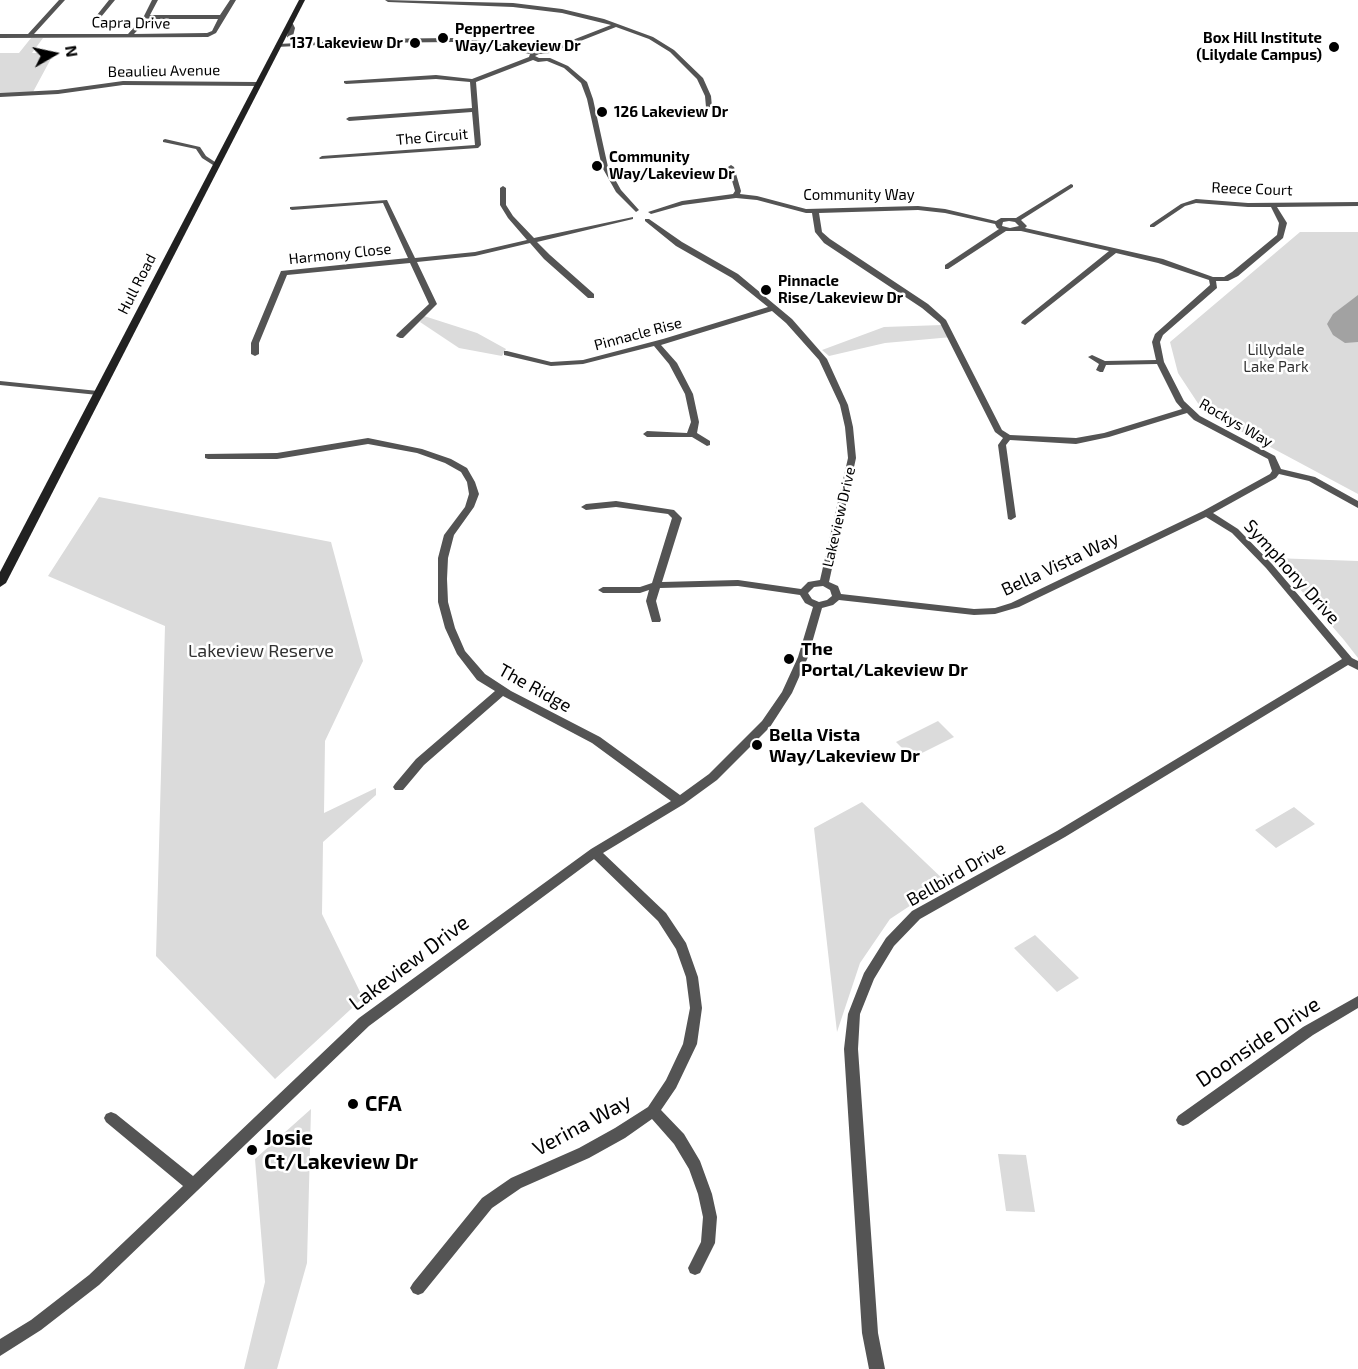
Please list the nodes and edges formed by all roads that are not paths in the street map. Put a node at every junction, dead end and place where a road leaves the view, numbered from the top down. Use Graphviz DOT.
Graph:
graph roads {
  1 [pos="62,0"];
  2 [pos="112,0"];
  3 [pos="155,0"];
  4 [pos="233,0"];
  5 [pos="302,0"];
  6 [pos="388,0"];
  7 [pos="482,1"];
  8 [pos="99,16"];
  9 [pos="146,16"];
  10 [pos="222,17"];
  11 [pos="291,25"];
  12 [pos="617,25"];
  13 [pos="131,34"];
  14 [pos="30,35"];
  15 [pos="0,36"];
  16 [pos="307,45"];
  17 [pos="278,46"];
  18 [pos="548,55"];
  19 [pos="532,56"];
  20 [pos="473,81"];
  21 [pos="346,82"];
  22 [pos="257,84"];
  23 [pos="2,97"];
  24 [pos="709,107"];
  25 [pos="475,110"];
  26 [pos="349,119"];
  27 [pos="165,141"];
  28 [pos="322,158"];
  29 [pos="216,164"];
  30 [pos="731,167"];
  31 [pos="1071,186"];
  32 [pos="503,188"];
  33 [pos="736,196"];
  34 [pos="1358,204"];
  35 [pos="1273,205"];
  36 [pos="292,208"];
  37 [pos="636,210"];
  38 [pos="815,211"];
  39 [pos="649,216"];
  40 [pos="631,218"];
  41 [pos="1017,220"];
  42 [pos="1001,226"];
  43 [pos="1152,226"];
  44 [pos="1021,229"];
  45 [pos="533,241"];
  46 [pos="1114,251"];
  47 [pos="412,260"];
  48 [pos="948,267"];
  49 [pos="1212,279"];
  50 [pos="591,296"];
  51 [pos="774,308"];
  52 [pos="1025,323"];
  53 [pos="400,336"];
  54 [pos="655,343"];
  55 [pos="507,353"];
  56 [pos="255,354"];
  57 [pos="1092,357"];
  58 [pos="1160,362"];
  59 [pos="0,383"];
  60 [pos="98,393"];
  61 [pos="1187,410"];
  62 [pos="647,434"];
  63 [pos="692,434"];
  64 [pos="1008,437"];
  65 [pos="707,442"];
  66 [pos="208,456"];
  67 [pos="1277,471"];
  68 [pos="1358,505"];
  69 [pos="586,507"];
  70 [pos="1206,513"];
  71 [pos="1011,518"];
  72 [pos="0,583"];
  73 [pos="824,583"];
  74 [pos="656,585"];
  75 [pos="603,590"];
  76 [pos="803,592"];
  77 [pos="837,597"];
  78 [pos="818,605"];
  79 [pos="656,620"];
  80 [pos="1353,663"];
  81 [pos="502,691"];
  82 [pos="399,787"];
  83 [pos="680,801"];
  84 [pos="595,852"];
  85 [pos="1358,1001"];
  86 [pos="652,1111"];
  87 [pos="111,1118"];
  88 [pos="1183,1120"];
  89 [pos="194,1186"];
  90 [pos="695,1268"];
  91 [pos="418,1288"];
  92 [pos="0,1348"];
  93 [pos="877,1369"];
  1 -- 14 [label="street"];
  2 -- 8 [label="street"];
  3 -- 9 [label="street"];
  4 -- 10 [label="street"];
  5 -- 11 [label="main road, Hull Road"];
  6 -- 7 [label="street"];
  7 -- 12 [label="street"];
  9 -- 10 [label="street"];
  9 -- 13 [label="street"];
  10 -- 13 [label="street, Capra Drive"];
  11 -- 16 [label="street"];
  11 -- 17 [label="main road, Hull Road"];
  12 -- 18 [label="street"];
  12 -- 24 [label="street"];
  13 -- 14 [label="street, Capra Drive"];
  14 -- 15 [label="street, Capra Drive"];
  16 -- 17 [label="street"];
  16 -- 19 [label="street"];
  17 -- 22 [label="main road, Hull Road"];
  18 -- 19 [label="street"];
  18 -- 37 [label="street"];
  19 -- 20 [label="street"];
  20 -- 21 [label="street"];
  20 -- 25 [label="street, The Circuit"];
  22 -- 23 [label="street, Beaulieu Avenue"];
  22 -- 29 [label="main road, Hull Road"];
  25 -- 26 [label="street"];
  25 -- 28 [label="street, The Circuit"];
  27 -- 29 [label="street"];
  29 -- 60 [label="main road, Hull Road"];
  30 -- 33 [label="street"];
  31 -- 41 [label="street"];
  32 -- 45 [label="street"];
  33 -- 38 [label="street, Community Way"];
  33 -- 39 [label="street, Community Way"];
  34 -- 35 [label="street, Reece Court"];
  35 -- 43 [label="street, Reece Court"];
  35 -- 49 [label="street"];
  36 -- 47 [label="street"];
  37 -- 39 [label="street"];
  37 -- 40 [label="street"];
  38 -- 42 [label="street, Community Way"];
  38 -- 64 [label="street"];
  39 -- 40 [label="street"];
  39 -- 51 [label="street, Lakeview Drive"];
  40 -- 45 [label="street"];
  41 -- 42 [label="street"];
  41 -- 44 [label="street"];
  42 -- 44 [label="street"];
  42 -- 48 [label="street"];
  44 -- 46 [label="street"];
  45 -- 47 [label="street"];
  45 -- 50 [label="street"];
  46 -- 49 [label="street"];
  46 -- 52 [label="street"];
  47 -- 53 [label="street"];
  47 -- 56 [label="street, Harmony Close"];
  49 -- 58 [label="street, Rockys Way"];
  51 -- 54 [label="street, Pinnacle Rise"];
  51 -- 73 [label="street, Lakeview Drive"];
  54 -- 55 [label="street, Pinnacle Rise"];
  54 -- 63 [label="street"];
  57 -- 58 [label="street"];
  58 -- 61 [label="street, Rockys Way"];
  59 -- 60 [label="street"];
  60 -- 72 [label="main road, Hull Road"];
  61 -- 64 [label="street"];
  61 -- 67 [label="street, Rockys Way"];
  62 -- 63 [label="street"];
  63 -- 65 [label="street"];
  64 -- 71 [label="street"];
  66 -- 81 [label="street, The Ridge"];
  67 -- 68 [label="street, Rockys Way"];
  67 -- 70 [label="street, Bella Vista Way"];
  69 -- 74 [label="street"];
  70 -- 77 [label="street, Bella Vista Way"];
  70 -- 80 [label="street, Symphony Drive"];
  73 -- 76 [label="street"];
  73 -- 77 [label="street"];
  74 -- 75 [label="street"];
  74 -- 76 [label="street"];
  74 -- 79 [label="street"];
  76 -- 78 [label="street"];
  77 -- 78 [label="street"];
  78 -- 83 [label="street, Lakeview Drive"];
  80 -- 93 [label="street, Bellbird Drive"];
  81 -- 82 [label="street"];
  81 -- 83 [label="street, The Ridge"];
  83 -- 84 [label="street, Lakeview Drive"];
  84 -- 86 [label="street, Verina Way"];
  84 -- 89 [label="street, Lakeview Drive"];
  85 -- 88 [label="street, Doonside Drive"];
  86 -- 90 [label="street"];
  86 -- 91 [label="street, Verina Way"];
  87 -- 89 [label="street"];
  89 -- 92 [label="street, Lakeview Drive"];
}
